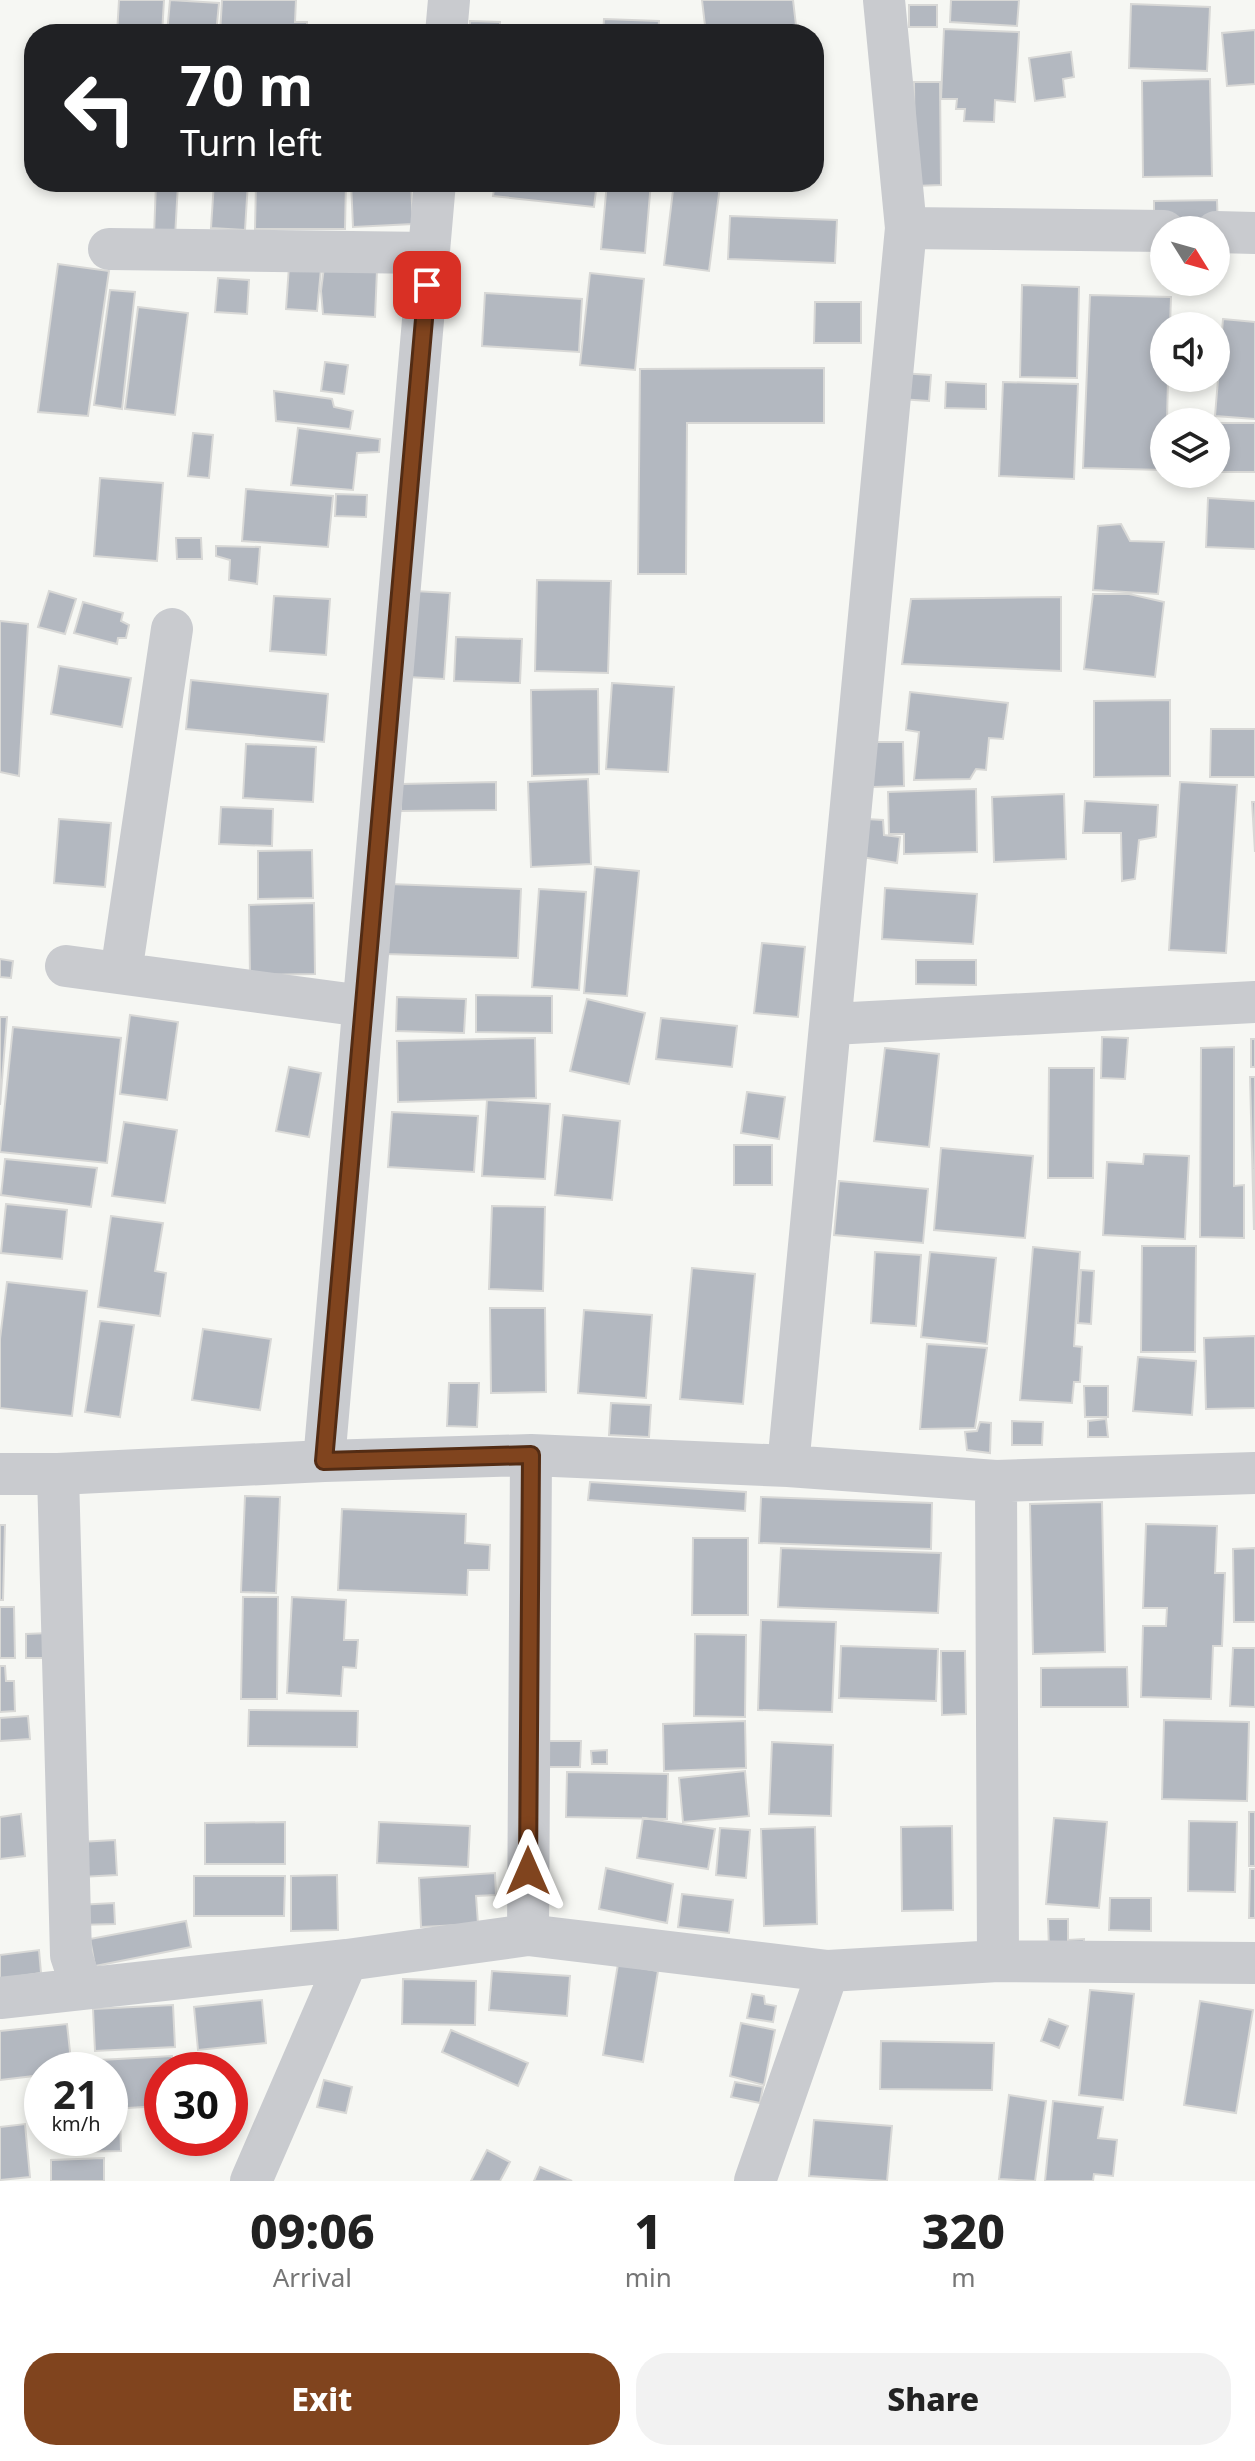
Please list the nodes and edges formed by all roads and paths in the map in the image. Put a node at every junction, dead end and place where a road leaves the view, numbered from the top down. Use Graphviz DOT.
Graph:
graph roads {
  1 [pos="449,0"];
  2 [pos="884,0"];
  3 [pos="447,24"];
  4 [pos="434,192"];
  5 [pos="906,228"];
  6 [pos="1150,231"];
  7 [pos="1230,232"];
  8 [pos="1255,233"];
  9 [pos="109,249"];
  10 [pos="429,253"];
  11 [pos="172,629"];
  12 [pos="66,966"];
  13 [pos="121,973"];
  14 [pos="1255,1002"];
  15 [pos="363,1006"];
  16 [pos="832,1024"];
  17 [pos="531,1455"];
  18 [pos="324,1461"];
  19 [pos="788,1466"];
  20 [pos="1255,1473"];
  21 [pos="0,1474"];
  22 [pos="58,1474"];
  23 [pos="996,1481"];
  24 [pos="528,1935"];
  25 [pos="347,1960"];
  26 [pos="998,1961"];
  27 [pos="1255,1963"];
  28 [pos="828,1971"];
  29 [pos="82,1988"];
  30 [pos="0,1998"];
  31 [pos="251,2181"];
  32 [pos="755,2181"];
  1 -- 3 [label="street"];
  2 -- 5 [label="street"];
  4 -- 10 [label="street"];
  5 -- 6 [label="street"];
  5 -- 16 [label="street"];
  7 -- 8 [label="street"];
  9 -- 10 [label="street"];
  10 -- 15 [label="street"];
  11 -- 13 [label="street"];
  12 -- 13 [label="street"];
  13 -- 15 [label="street"];
  14 -- 16 [label="street"];
  15 -- 18 [label="street"];
  16 -- 19 [label="street"];
  17 -- 18 [label="street"];
  17 -- 19 [label="street"];
  17 -- 24 [label="street"];
  18 -- 22 [label="street"];
  19 -- 23 [label="street"];
  20 -- 23 [label="street"];
  21 -- 22 [label="street"];
  22 -- 29 [label="street"];
  23 -- 26 [label="street"];
  24 -- 25 [label="street"];
  24 -- 28 [label="street"];
  25 -- 29 [label="street"];
  25 -- 31 [label="street"];
  26 -- 27 [label="street"];
  26 -- 28 [label="street"];
  28 -- 32 [label="street"];
  29 -- 30 [label="street"];
}
